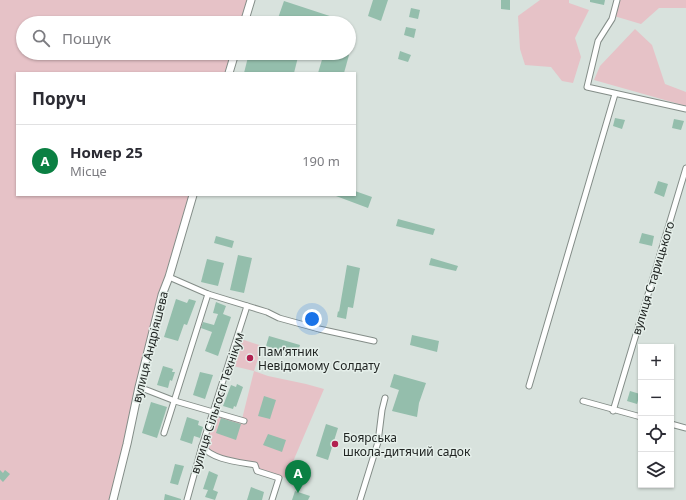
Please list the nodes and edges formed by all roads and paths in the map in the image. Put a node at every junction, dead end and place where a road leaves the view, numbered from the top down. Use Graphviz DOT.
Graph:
graph roads {
  1 [pos="251,0"];
  2 [pos="617,0"];
  3 [pos="246,16"];
  4 [pos="233,60"];
  5 [pos="229,72"];
  6 [pos="615,94"];
  7 [pos="686,109"];
  8 [pos="686,168"];
  9 [pos="193,196"];
  10 [pos="169,277"];
  11 [pos="208,294"];
  12 [pos="247,306"];
  13 [pos="374,341"];
  14 [pos="528,386"];
  15 [pos="139,387"];
  16 [pos="386,398"];
  17 [pos="175,401"];
  18 [pos="583,401"];
  19 [pos="613,410"];
  20 [pos="214,412"];
  21 [pos="638,416"];
  22 [pos="244,421"];
  23 [pos="674,425"];
  24 [pos="686,428"];
  25 [pos="164,433"];
  26 [pos="202,446"];
  27 [pos="113,500"];
  28 [pos="187,500"];
  29 [pos="272,500"];
  30 [pos="360,500"];
  1 -- 3 [label="street"];
  2 -- 6 [label="street"];
  4 -- 5 [label="street"];
  6 -- 7 [label="street"];
  6 -- 14 [label="street"];
  8 -- 19 [label="street, вулиця Старицького"];
  9 -- 10 [label="street, вулиця Андріяшева"];
  10 -- 11 [label="street"];
  10 -- 15 [label="street, вулиця Андріяшева"];
  11 -- 12 [label="street"];
  11 -- 17 [label="street"];
  12 -- 13 [label="street"];
  12 -- 20 [label="street, вулиця Сільгосп Технікум"];
  15 -- 17 [label="street"];
  15 -- 27 [label="street, вулиця Андріяшева"];
  16 -- 30 [label="street"];
  17 -- 20 [label="street"];
  17 -- 25 [label="street"];
  18 -- 19 [label="street"];
  19 -- 21 [label="street"];
  20 -- 22 [label="street"];
  20 -- 26 [label="street, вулиця Сільгосп Технікум"];
  23 -- 24 [label="street"];
  26 -- 28 [label="street, вулиця Сільгосп Технікум"];
  26 -- 29 [label="street"];
}
